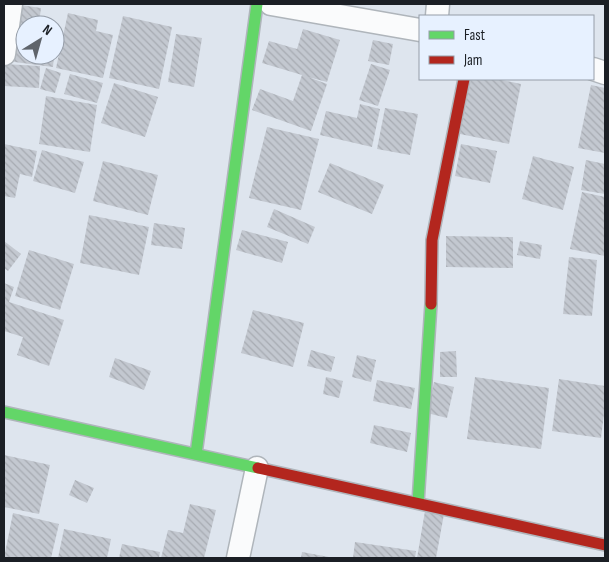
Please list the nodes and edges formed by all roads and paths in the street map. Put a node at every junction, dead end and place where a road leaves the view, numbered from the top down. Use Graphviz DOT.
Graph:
graph roads {
  1 [pos="11,4"];
  2 [pos="258,4"];
  3 [pos="271,4"];
  4 [pos="419,30"];
  5 [pos="4,54"];
  6 [pos="464,80"];
  7 [pos="4,412"];
  8 [pos="196,454"];
  9 [pos="257,468"];
  10 [pos="418,503"];
  11 [pos="605,544"];
  12 [pos="238,558"];
  1 -- 5 [label="street"];
  2 -- 8 [label="street"];
  3 -- 4 [label="street"];
  6 -- 10 [label="street"];
  7 -- 8 [label="street"];
  8 -- 9 [label="street"];
  9 -- 10 [label="street"];
  9 -- 12 [label="street"];
  10 -- 11 [label="street"];
}
